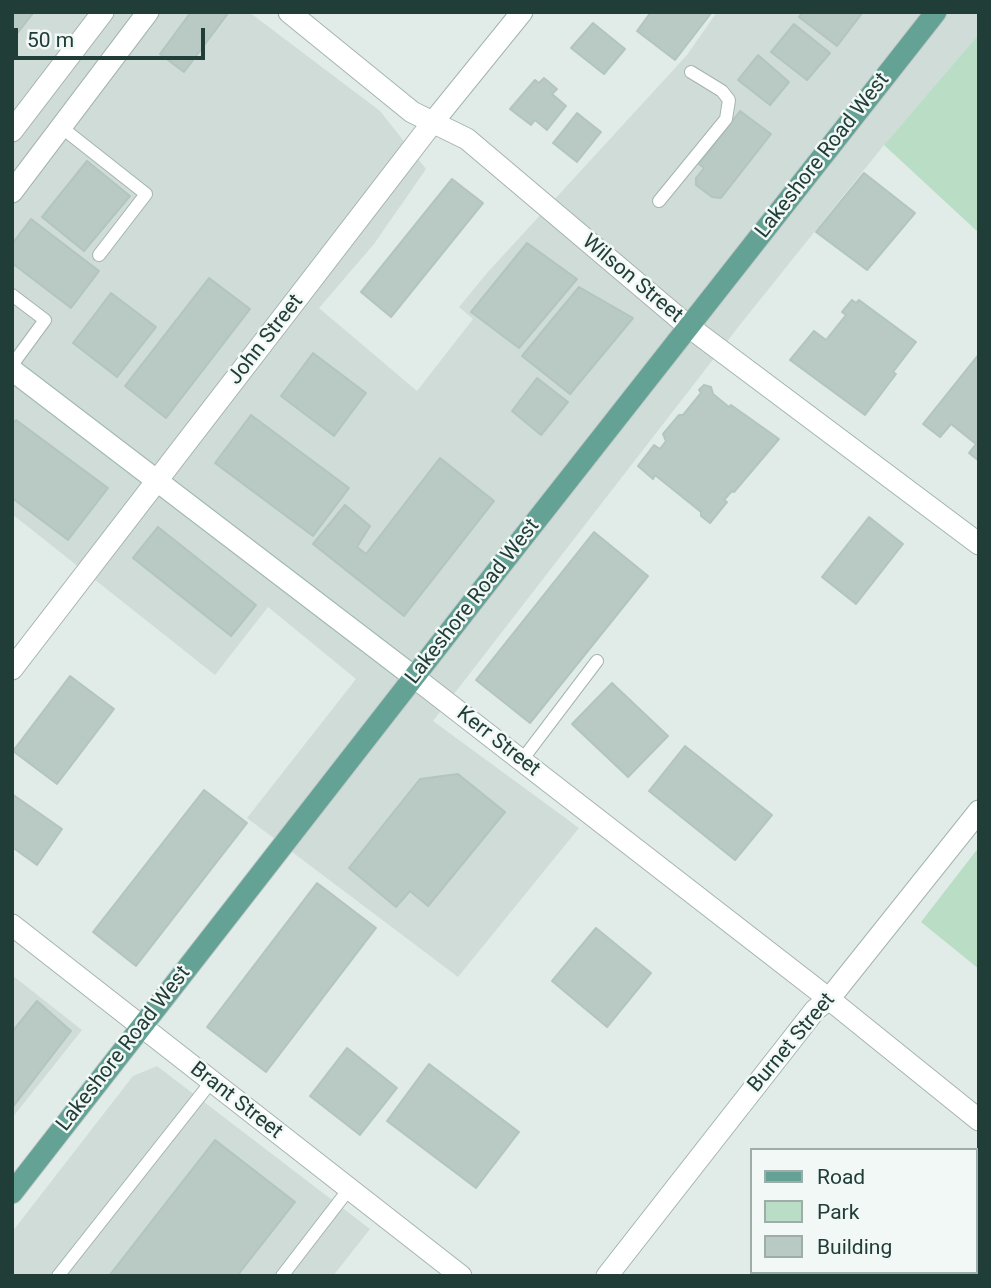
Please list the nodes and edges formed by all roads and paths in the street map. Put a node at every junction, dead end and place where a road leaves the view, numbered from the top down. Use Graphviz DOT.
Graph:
graph roads {
  1 [pos="103,12"];
  2 [pos="148,12"];
  3 [pos="289,12"];
  4 [pos="522,12"];
  5 [pos="936,12"];
  6 [pos="691,72"];
  7 [pos="433,122"];
  8 [pos="61,127"];
  9 [pos="12,131"];
  10 [pos="12,191"];
  11 [pos="659,201"];
  12 [pos="99,255"];
  13 [pos="12,295"];
  14 [pos="688,326"];
  15 [pos="12,365"];
  16 [pos="12,370"];
  17 [pos="157,481"];
  18 [pos="979,544"];
  19 [pos="597,661"];
  20 [pos="12,669"];
  21 [pos="414,677"];
  22 [pos="522,760"];
  23 [pos="979,811"];
  24 [pos="12,925"];
  25 [pos="829,999"];
  26 [pos="140,1027"];
  27 [pos="211,1082"];
  28 [pos="979,1120"];
  29 [pos="349,1189"];
  30 [pos="12,1193"];
  31 [pos="58,1276"];
  32 [pos="282,1276"];
  33 [pos="461,1276"];
  34 [pos="607,1276"];
  1 -- 9 [label="street"];
  2 -- 8 [label="street"];
  3 -- 7 [label="street, Wilson Street"];
  4 -- 7 [label="street, John Street"];
  5 -- 14 [label="main road, Lakeshore Road West"];
  6 -- 11 [label="lane"];
  7 -- 14 [label="street, Wilson Street"];
  7 -- 17 [label="street, John Street"];
  8 -- 10 [label="street"];
  8 -- 12 [label="lane"];
  13 -- 15 [label="lane"];
  14 -- 18 [label="street, Wilson Street"];
  14 -- 21 [label="main road, Lakeshore Road West"];
  16 -- 17 [label="street, Kerr Street"];
  17 -- 20 [label="street, John Street"];
  17 -- 21 [label="street, Kerr Street"];
  19 -- 22 [label="lane"];
  21 -- 22 [label="street, Kerr Street"];
  21 -- 26 [label="main road, Lakeshore Road West"];
  22 -- 25 [label="street, Kerr Street"];
  23 -- 25 [label="street, Burnet Street"];
  24 -- 26 [label="street, Brant Street"];
  25 -- 28 [label="street, Kerr Street"];
  25 -- 34 [label="street, Burnet Street"];
  26 -- 27 [label="street, Brant Street"];
  26 -- 30 [label="main road, Lakeshore Road West"];
  27 -- 29 [label="street, Brant Street"];
  27 -- 31 [label="lane"];
  29 -- 32 [label="lane"];
  29 -- 33 [label="street, Brant Street"];
}
